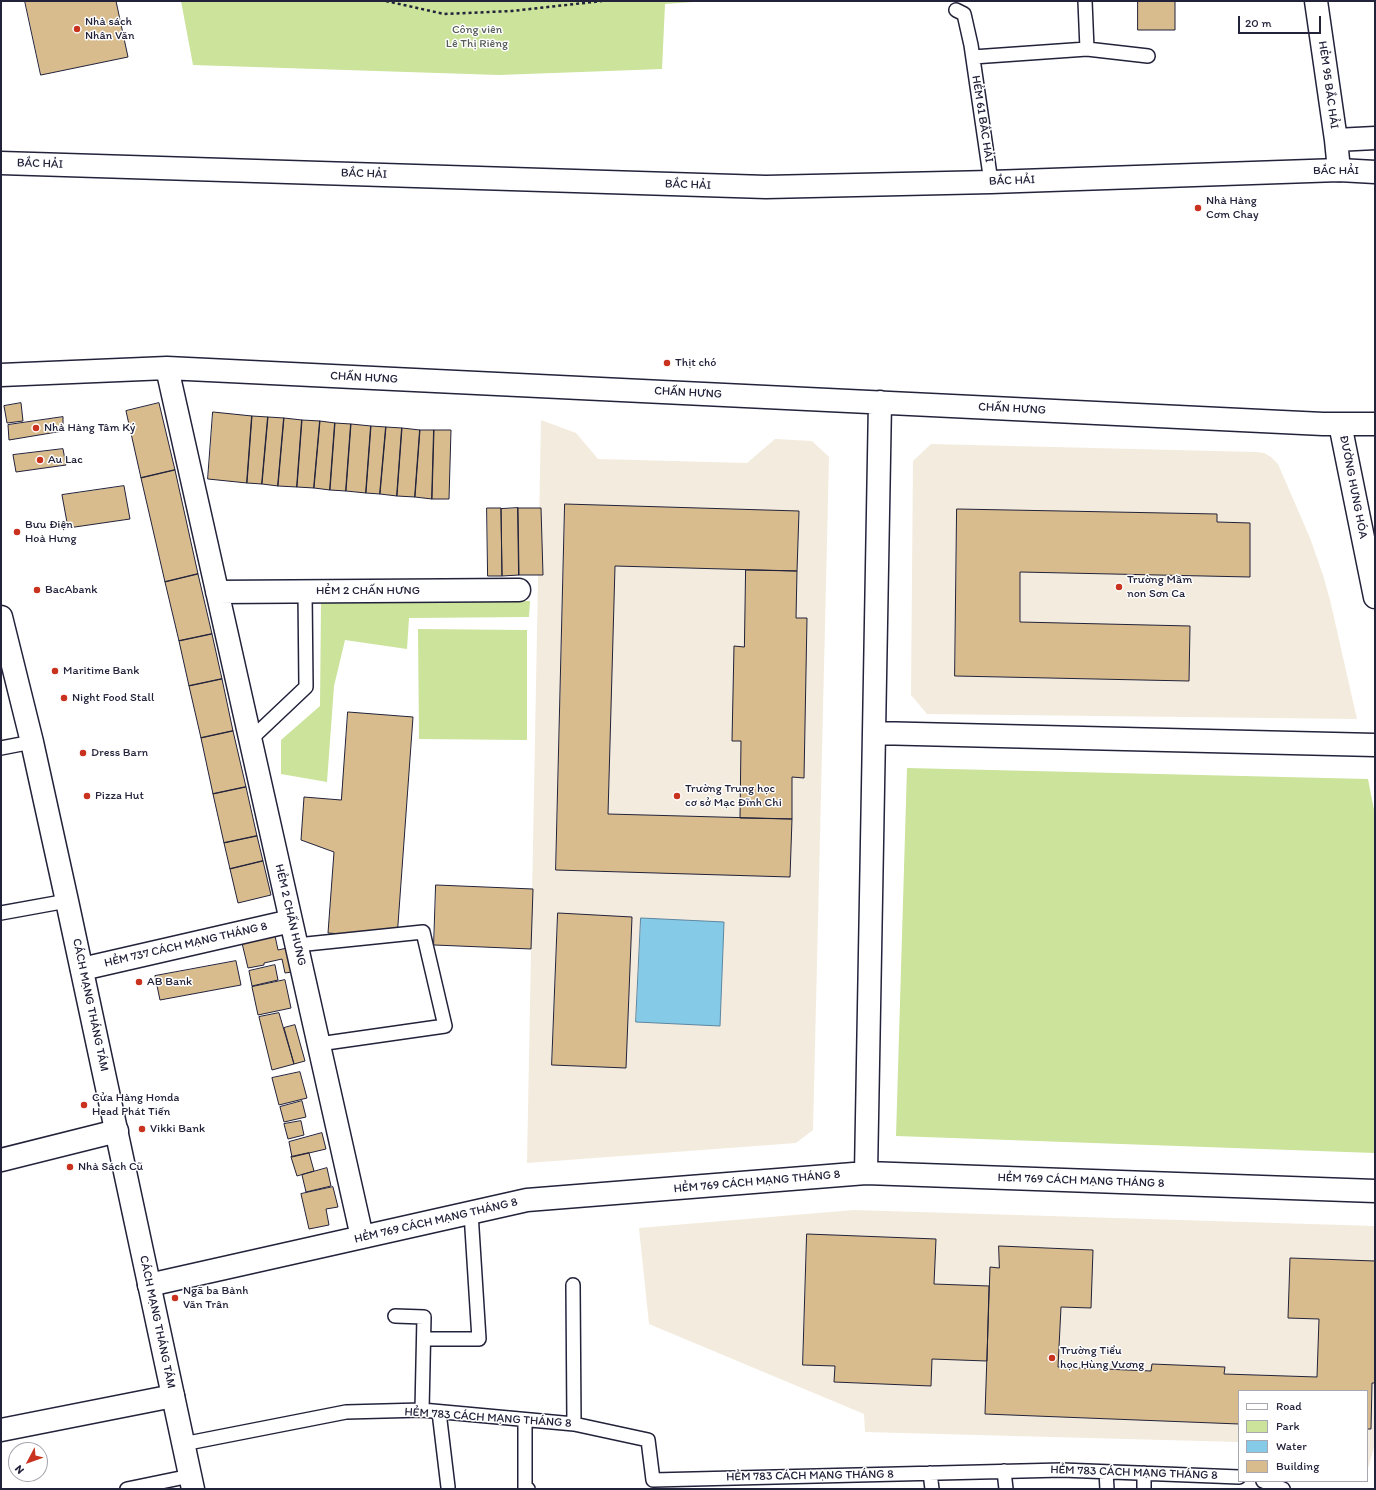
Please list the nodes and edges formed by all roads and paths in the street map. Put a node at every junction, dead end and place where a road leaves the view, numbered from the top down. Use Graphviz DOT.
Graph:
graph roads {
  1 [pos="386,1"];
  2 [pos="602,1"];
  3 [pos="1085,1"];
  4 [pos="1316,1"];
  5 [pos="956,10"];
  6 [pos="1087,49"];
  7 [pos="1148,56"];
  8 [pos="973,57"];
  9 [pos="1375,138"];
  10 [pos="1336,140"];
  11 [pos="1,163"];
  12 [pos="1339,170"];
  13 [pos="1375,172"];
  14 [pos="992,182"];
  15 [pos="167,368"];
  16 [pos="1,374"];
  17 [pos="880,402"];
  18 [pos="1340,424"];
  19 [pos="1375,424"];
  20 [pos="1374,588"];
  21 [pos="519,590"];
  22 [pos="305,591"];
  23 [pos="217,592"];
  24 [pos="1,617"];
  25 [pos="874,733"];
  26 [pos="250,740"];
  27 [pos="32,742"];
  28 [pos="1375,745"];
  29 [pos="1,748"];
  30 [pos="67,900"];
  31 [pos="1,914"];
  32 [pos="291,921"];
  33 [pos="296,946"];
  34 [pos="82,969"];
  35 [pos="319,1044"];
  36 [pos="116,1131"];
  37 [pos="1,1160"];
  38 [pos="866,1173"];
  39 [pos="1375,1191"];
  40 [pos="471,1213"];
  41 [pos="362,1237"];
  42 [pos="149,1285"];
  43 [pos="573,1285"];
  44 [pos="395,1316"];
  45 [pos="424,1339"];
  46 [pos="173,1396"];
  47 [pos="422,1410"];
  48 [pos="439,1412"];
  49 [pos="525,1420"];
  50 [pos="574,1424"];
  51 [pos="1,1430"];
  52 [pos="183,1444"];
  53 [pos="1004,1471"];
  54 [pos="1106,1472"];
  55 [pos="930,1473"];
  56 [pos="1144,1473"];
  57 [pos="1238,1477"];
  58 [pos="1266,1482"];
  59 [pos="685,1484"];
  60 [pos="193,1485"];
  61 [pos="448,1486"];
  62 [pos="127,1489"];
  63 [pos="528,1489"];
  64 [pos="932,1489"];
  65 [pos="1006,1489"];
  66 [pos="1107,1489"];
  67 [pos="1144,1489"];
  68 [pos="1283,1489"];
  1 -- 2 [label="path"];
  3 -- 6 [label="lane"];
  4 -- 10 [label="street, HẺM 95 BẮC HẢI"];
  5 -- 8 [label="lane, HẺM 61 BẮC HẢI"];
  6 -- 7 [label="lane"];
  6 -- 8 [label="lane"];
  8 -- 14 [label="lane, HẺM 61 BẮC HẢI"];
  9 -- 10 [label="street"];
  10 -- 12 [label="street, HẺM 95 BẮC HẢI"];
  11 -- 14 [label="street, BẮC HẢI"];
  12 -- 13 [label="street, BẮC HẢI"];
  12 -- 14 [label="street, BẮC HẢI"];
  15 -- 16 [label="street, CHẤN HƯNG"];
  15 -- 17 [label="street, CHẤN HƯNG"];
  15 -- 23 [label="street, HẺM 2 CHẤN HƯNG"];
  17 -- 18 [label="street, CHẤN HƯNG"];
  17 -- 25 [label="street"];
  18 -- 19 [label="street, CHẤN HƯNG"];
  18 -- 20 [label="street, ĐƯỜNG HƯNG HÓA"];
  21 -- 22 [label="street, HẺM 2 CHẤN HƯNG"];
  22 -- 23 [label="street, HẺM 2 CHẤN HƯNG"];
  22 -- 26 [label="lane"];
  23 -- 26 [label="street, HẺM 2 CHẤN HƯNG"];
  24 -- 27 [label="street, CÁCH MẠNG THÁNG TÁM"];
  25 -- 28 [label="street"];
  25 -- 38 [label="street"];
  26 -- 32 [label="street, HẺM 2 CHẤN HƯNG"];
  27 -- 29 [label="lane"];
  27 -- 30 [label="street, CÁCH MẠNG THÁNG TÁM"];
  30 -- 31 [label="lane"];
  30 -- 34 [label="street, CÁCH MẠNG THÁNG TÁM"];
  32 -- 33 [label="street, HẺM 2 CHẤN HƯNG"];
  32 -- 34 [label="street, HẺM 737 CÁCH MẠNG THÁNG 8"];
  33 -- 35 [label="street, HẺM 2 CHẤN HƯNG"];
  33 -- 35 [label="lane"];
  34 -- 36 [label="street, CÁCH MẠNG THÁNG TÁM"];
  35 -- 41 [label="street, HẺM 2 CHẤN HƯNG"];
  36 -- 37 [label="street"];
  36 -- 42 [label="street, CÁCH MẠNG THÁNG TÁM"];
  38 -- 39 [label="street, HẺM 769 CÁCH MẠNG THÁNG 8"];
  38 -- 40 [label="street, HẺM 769 CÁCH MẠNG THÁNG 8"];
  40 -- 41 [label="street, HẺM 769 CÁCH MẠNG THÁNG 8"];
  40 -- 45 [label="lane"];
  41 -- 42 [label="street, HẺM 769 CÁCH MẠNG THÁNG 8"];
  42 -- 46 [label="street, CÁCH MẠNG THÁNG TÁM"];
  43 -- 50 [label="lane"];
  44 -- 45 [label="lane"];
  45 -- 47 [label="lane"];
  46 -- 51 [label="street"];
  46 -- 52 [label="street, CÁCH MẠNG THÁNG TÁM"];
  47 -- 48 [label="lane, HẺM 783 CÁCH MẠNG THÁNG 8"];
  47 -- 52 [label="lane, HẺM 783 CÁCH MẠNG THÁNG 8"];
  48 -- 49 [label="lane, HẺM 783 CÁCH MẠNG THÁNG 8"];
  48 -- 61 [label="lane"];
  49 -- 50 [label="lane, HẺM 783 CÁCH MẠNG THÁNG 8"];
  49 -- 63 [label="lane"];
  50 -- 59 [label="lane, HẺM 783 CÁCH MẠNG THÁNG 8"];
  52 -- 60 [label="street, CÁCH MẠNG THÁNG TÁM"];
  53 -- 54 [label="lane, HẺM 783 CÁCH MẠNG THÁNG 8"];
  53 -- 55 [label="lane, HẺM 783 CÁCH MẠNG THÁNG 8"];
  53 -- 65 [label="lane"];
  54 -- 56 [label="lane, HẺM 783 CÁCH MẠNG THÁNG 8"];
  54 -- 66 [label="lane"];
  55 -- 59 [label="lane, HẺM 783 CÁCH MẠNG THÁNG 8"];
  55 -- 64 [label="lane"];
  56 -- 57 [label="lane, HẺM 783 CÁCH MẠNG THÁNG 8"];
  56 -- 67 [label="lane"];
  58 -- 68 [label="lane"];
  60 -- 62 [label="lane"];
}
